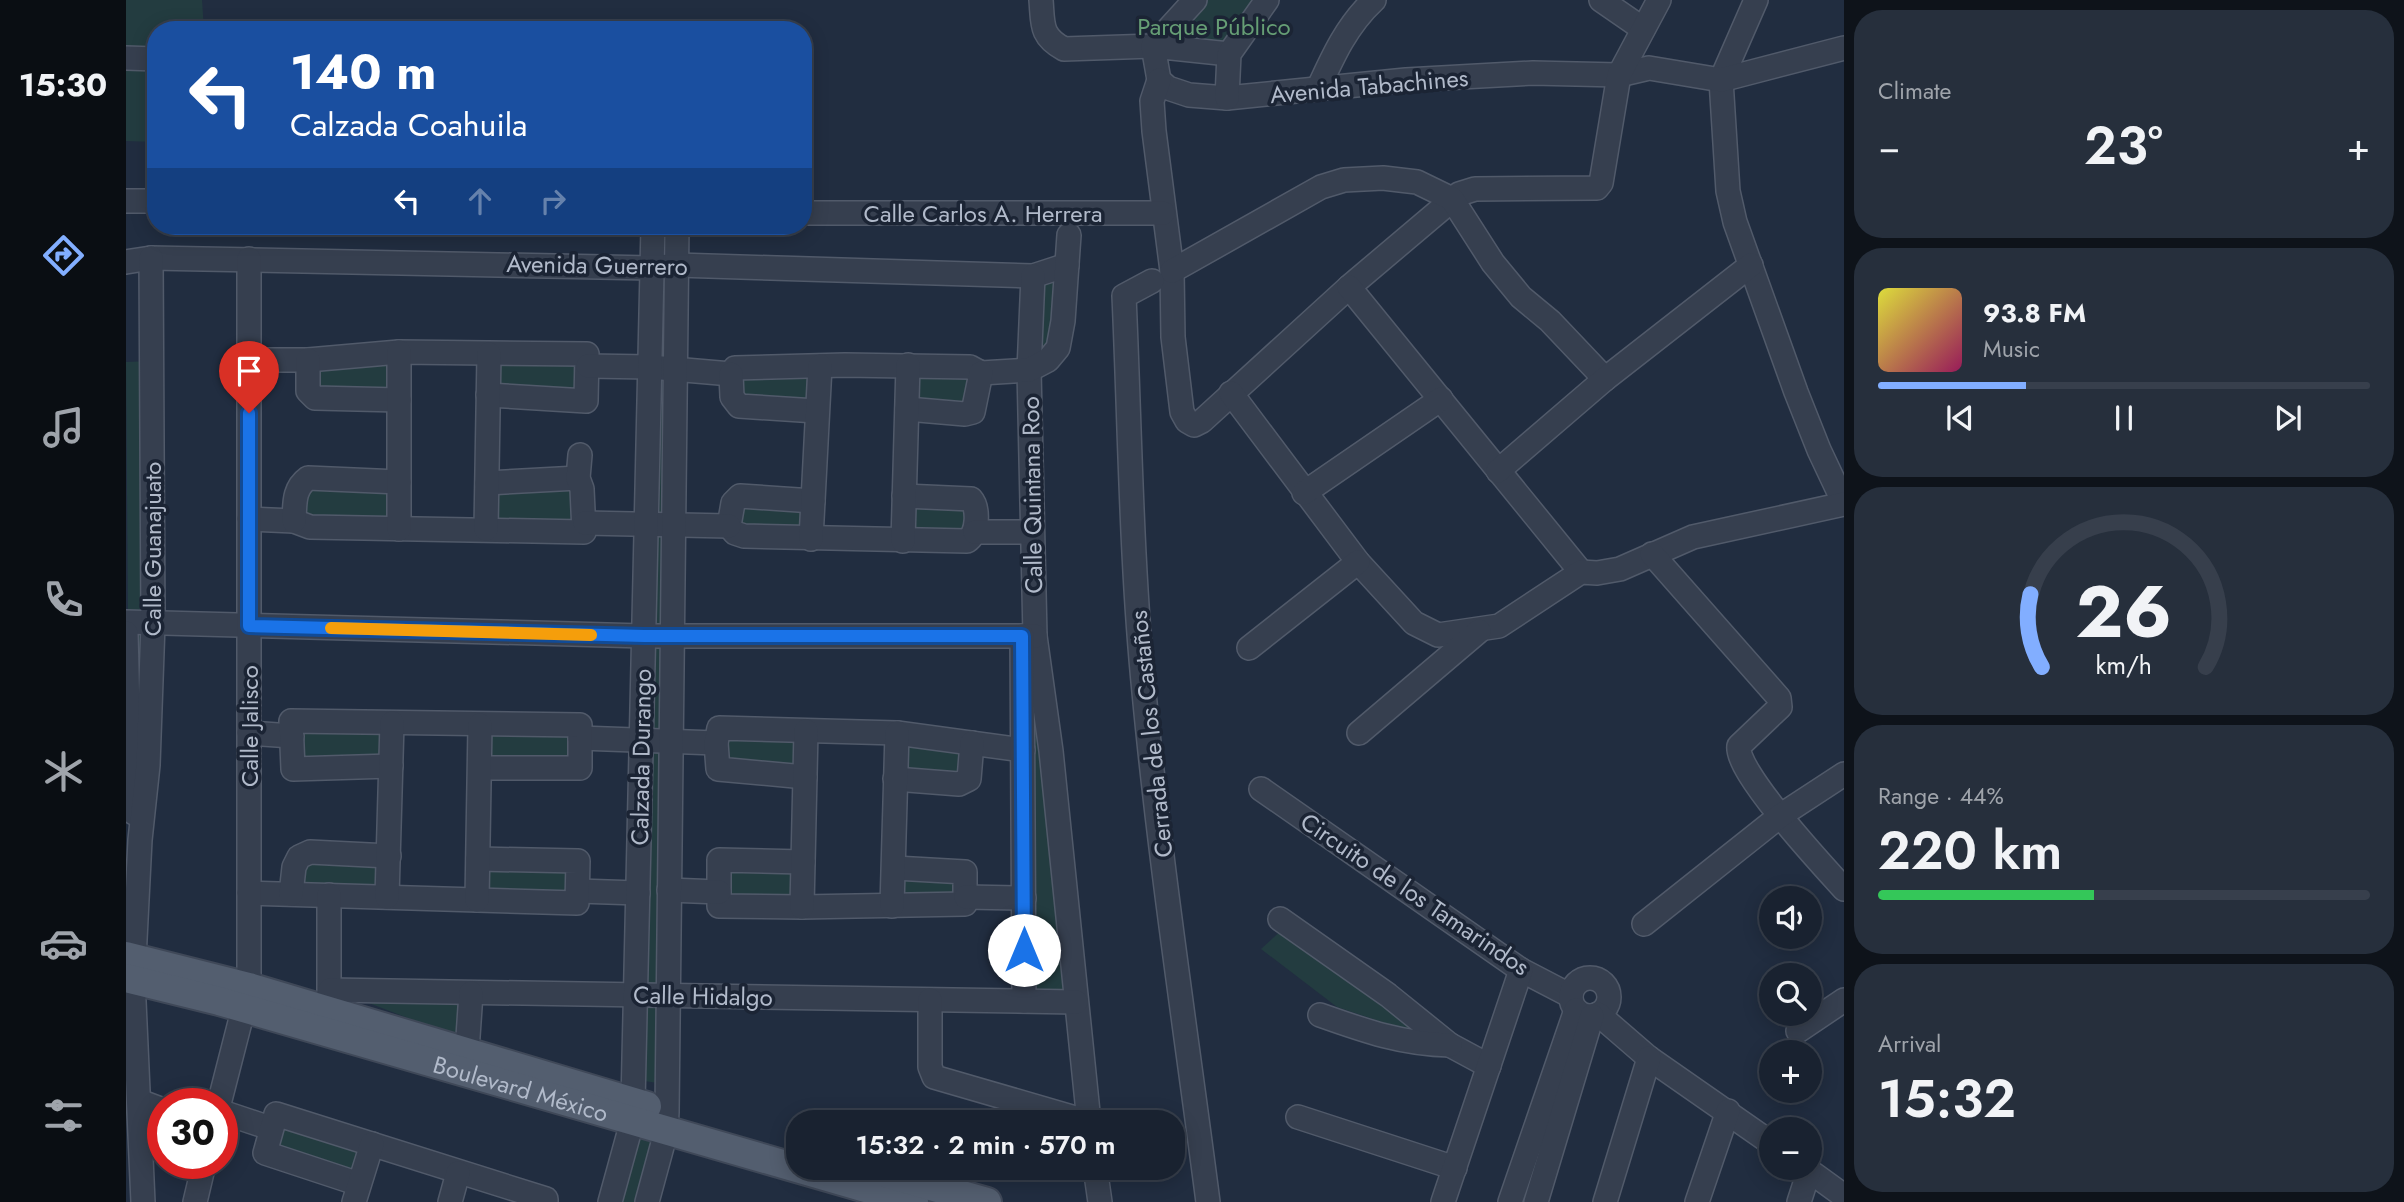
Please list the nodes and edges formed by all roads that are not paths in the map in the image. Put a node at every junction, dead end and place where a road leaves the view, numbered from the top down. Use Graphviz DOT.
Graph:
graph roads {
  1 [pos="1041,0"];
  2 [pos="1195,0"];
  3 [pos="1267,0"];
  4 [pos="1374,0"];
  5 [pos="1601,0"];
  6 [pos="1659,0"];
  7 [pos="1756,0"];
  8 [pos="1643,29"];
  9 [pos="1153,46"];
  10 [pos="1844,48"];
  11 [pos="1229,54"];
  12 [pos="126,58"];
  13 [pos="147,59"];
  14 [pos="1619,75"];
  15 [pos="1159,80"];
  16 [pos="1721,80"];
  17 [pos="1318,89"];
  18 [pos="1227,98"];
  19 [pos="1452,199"];
  20 [pos="126,201"];
  21 [pos="147,201"];
  22 [pos="812,213"];
  23 [pos="1163,213"];
  24 [pos="653,235"];
  25 [pos="677,235"];
  26 [pos="1069,235"];
  27 [pos="151,258"];
  28 [pos="249,259"];
  29 [pos="126,262"];
  30 [pos="677,265"];
  31 [pos="1067,265"];
  32 [pos="1751,265"];
  33 [pos="652,268"];
  34 [pos="1172,271"];
  35 [pos="1033,276"];
  36 [pos="1152,281"];
  37 [pos="1349,287"];
  38 [pos="399,352"];
  39 [pos="489,354"];
  40 [pos="249,360"];
  41 [pos="308,360"];
  42 [pos="908,365"];
  43 [pos="588,366"];
  44 [pos="820,366"];
  45 [pos="650,367"];
  46 [pos="676,368"];
  47 [pos="1029,370"];
  48 [pos="981,373"];
  49 [pos="731,374"];
  50 [pos="1605,379"];
  51 [pos="1231,393"];
  52 [pos="488,395"];
  53 [pos="1441,399"];
  54 [pos="399,400"];
  55 [pos="907,409"];
  56 [pos="816,411"];
  57 [pos="1498,471"];
  58 [pos="399,482"];
  59 [pos="487,483"];
  60 [pos="1304,493"];
  61 [pos="904,496"];
  62 [pos="813,501"];
  63 [pos="1844,503"];
  64 [pos="249,519"];
  65 [pos="294,521"];
  66 [pos="584,523"];
  67 [pos="646,523"];
  68 [pos="674,524"];
  69 [pos="729,526"];
  70 [pos="399,528"];
  71 [pos="486,529"];
  72 [pos="975,532"];
  73 [pos="1032,532"];
  74 [pos="811,539"];
  75 [pos="903,541"];
  76 [pos="1651,554"];
  77 [pos="1358,562"];
  78 [pos="1581,572"];
  79 [pos="126,622"];
  80 [pos="153,624"];
  81 [pos="249,626"];
  82 [pos="1479,631"];
  83 [pos="126,633"];
  84 [pos="644,636"];
  85 [pos="673,636"];
  86 [pos="1029,636"];
  87 [pos="1249,648"];
  88 [pos="392,723"];
  89 [pos="481,725"];
  90 [pos="806,731"];
  91 [pos="249,733"];
  92 [pos="897,733"];
  93 [pos="1359,733"];
  94 [pos="292,736"];
  95 [pos="580,738"];
  96 [pos="641,739"];
  97 [pos="671,741"];
  98 [pos="716,743"];
  99 [pos="972,743"];
  100 [pos="1023,750"];
  101 [pos="391,766"];
  102 [pos="480,768"];
  103 [pos="1844,774"];
  104 [pos="805,777"];
  105 [pos="895,779"];
  106 [pos="1261,789"];
  107 [pos="1780,816"];
  108 [pos="140,840"];
  109 [pos="389,856"];
  110 [pos="478,859"];
  111 [pos="803,862"];
  112 [pos="895,868"];
  113 [pos="1844,889"];
  114 [pos="670,890"];
  115 [pos="578,891"];
  116 [pos="719,892"];
  117 [pos="638,893"];
  118 [pos="249,894"];
  119 [pos="291,894"];
  120 [pos="329,895"];
  121 [pos="387,897"];
  122 [pos="966,897"];
  123 [pos="1024,898"];
  124 [pos="477,900"];
  125 [pos="892,906"];
  126 [pos="802,907"];
  127 [pos="1280,919"];
  128 [pos="1644,924"];
  129 [pos="130,968"];
  130 [pos="1521,970"];
  131 [pos="471,993"];
  132 [pos="636,995"];
  133 [pos="668,996"];
  134 [pos="247,998"];
  135 [pos="329,1000"];
  136 [pos="930,1000"];
  137 [pos="1844,1000"];
  138 [pos="1024,1001"];
  139 [pos="1076,1002"];
  140 [pos="1584,1009"];
  141 [pos="1320,1015"];
  142 [pos="1798,1031"];
  143 [pos="1450,1045"];
  144 [pos="467,1051"];
  145 [pos="1649,1058"];
  146 [pos="1489,1066"];
  147 [pos="223,1088"];
  148 [pos="139,1101"];
  149 [pos="147,1104"];
  150 [pos="1048,1110"];
  151 [pos="1088,1110"];
  152 [pos="1728,1111"];
  153 [pos="633,1112"];
  154 [pos="238,1117"];
  155 [pos="1298,1117"];
  156 [pos="667,1122"];
  157 [pos="270,1128"];
  158 [pos="1759,1134"];
  159 [pos="372,1144"];
  160 [pos="786,1147"];
  161 [pos="1455,1168"];
  162 [pos="458,1172"];
  163 [pos="200,1179"];
  164 [pos="909,1180"];
  165 [pos="1097,1180"];
  166 [pos="1804,1180"];
  167 [pos="1822,1180"];
  168 [pos="356,1193"];
  169 [pos="1844,1196"];
  170 [pos="143,1202"];
  171 [pos="195,1202"];
  172 [pos="450,1202"];
  173 [pos="546,1202"];
  174 [pos="610,1202"];
  175 [pos="647,1202"];
  176 [pos="914,1202"];
  177 [pos="987,1202"];
  178 [pos="1100,1202"];
  179 [pos="1208,1202"];
  180 [pos="1443,1202"];
  181 [pos="1510,1202"];
  182 [pos="1536,1202"];
  183 [pos="1605,1202"];
  184 [pos="1697,1202"];
  185 [pos="1799,1202"];
  1 -- 9 [label="street"];
  2 -- 9 [label="street"];
  3 -- 11 [label="street"];
  4 -- 17 [label="street"];
  5 -- 8 [label="street"];
  6 -- 8 [label="street"];
  7 -- 16 [label="street"];
  8 -- 14 [label="street"];
  9 -- 11 [label="street"];
  9 -- 15 [label="street"];
  10 -- 16 [label="street"];
  11 -- 18 [label="street"];
  12 -- 13 [label="street"];
  14 -- 16 [label="street, Avenida Tabachines"];
  14 -- 17 [label="street, Avenida Tabachines"];
  14 -- 19 [label="street"];
  15 -- 18 [label="street, Avenida Tabachines"];
  15 -- 23 [label="street"];
  16 -- 32 [label="street"];
  17 -- 18 [label="street, Avenida Tabachines"];
  19 -- 34 [label="street"];
  19 -- 37 [label="street"];
  19 -- 50 [label="street"];
  20 -- 21 [label="street"];
  22 -- 23 [label="street, Calle Carlos A. Herrera"];
  23 -- 34 [label="street"];
  24 -- 33 [label="street, Calzada Durango"];
  25 -- 30 [label="street, Calzada Durango"];
  26 -- 31 [label="street, Calle Quintana Roo"];
  27 -- 28 [label="street, Avenida Guerrero"];
  27 -- 29 [label="street, Avenida Guerrero"];
  27 -- 80 [label="street, Calle Guanajuato"];
  28 -- 33 [label="street, Avenida Guerrero"];
  28 -- 40 [label="street, Calle Jalisco"];
  30 -- 33 [label="street, Avenida Guerrero"];
  30 -- 35 [label="street, Avenida Guerrero"];
  30 -- 46 [label="street, Calzada Durango"];
  31 -- 35 [label="street, Avenida Guerrero"];
  31 -- 47 [label="street, Calle Quintana Roo"];
  32 -- 50 [label="street"];
  32 -- 63 [label="street"];
  33 -- 45 [label="street, Calzada Durango"];
  34 -- 51 [label="street"];
  35 -- 47 [label="street, Calle Quintana Roo"];
  36 -- 179 [label="street, Cerrada de los Castaños"];
  37 -- 51 [label="street"];
  37 -- 53 [label="street"];
  38 -- 39 [label="street"];
  38 -- 41 [label="street"];
  38 -- 54 [label="street"];
  39 -- 43 [label="street"];
  39 -- 52 [label="street"];
  40 -- 41 [label="street"];
  40 -- 64 [label="street, Calle Jalisco"];
  41 -- 54 [label="street"];
  42 -- 44 [label="street"];
  42 -- 48 [label="street"];
  42 -- 55 [label="street"];
  43 -- 45 [label="street"];
  43 -- 52 [label="street"];
  44 -- 49 [label="street"];
  44 -- 56 [label="street"];
  45 -- 46 [label="street"];
  45 -- 67 [label="street, Calzada Durango"];
  46 -- 49 [label="street"];
  46 -- 68 [label="street, Calzada Durango"];
  47 -- 48 [label="street"];
  47 -- 73 [label="street, Calle Quintana Roo"];
  48 -- 55 [label="street"];
  49 -- 56 [label="street"];
  50 -- 57 [label="street"];
  51 -- 60 [label="street"];
  52 -- 59 [label="street"];
  53 -- 57 [label="street"];
  53 -- 60 [label="street"];
  54 -- 58 [label="street"];
  55 -- 61 [label="street"];
  56 -- 62 [label="street"];
  57 -- 78 [label="street"];
  58 -- 65 [label="street"];
  58 -- 70 [label="street"];
  59 -- 66 [label="street"];
  59 -- 71 [label="street"];
  60 -- 77 [label="street"];
  61 -- 72 [label="street"];
  61 -- 75 [label="street"];
  62 -- 69 [label="street"];
  62 -- 74 [label="street"];
  63 -- 76 [label="street"];
  64 -- 65 [label="street"];
  64 -- 81 [label="street, Calle Jalisco"];
  65 -- 70 [label="street"];
  66 -- 67 [label="street"];
  66 -- 71 [label="street"];
  67 -- 68 [label="street"];
  67 -- 84 [label="street, Calzada Durango"];
  68 -- 69 [label="street"];
  68 -- 85 [label="street, Calzada Durango"];
  69 -- 74 [label="street"];
  70 -- 71 [label="street"];
  72 -- 73 [label="street"];
  72 -- 75 [label="street"];
  73 -- 86 [label="street, Calle Quintana Roo"];
  74 -- 75 [label="street"];
  76 -- 78 [label="street"];
  76 -- 107 [label="street"];
  77 -- 82 [label="street"];
  77 -- 87 [label="street"];
  78 -- 82 [label="street"];
  79 -- 80 [label="street"];
  80 -- 81 [label="street"];
  80 -- 108 [label="street, Calle Guanajuato"];
  81 -- 84 [label="street"];
  81 -- 91 [label="street, Calle Jalisco"];
  82 -- 93 [label="street"];
  83 -- 108 [label="street, Calle Guanajuato"];
  84 -- 85 [label="street"];
  84 -- 96 [label="street, Calzada Durango"];
  85 -- 86 [label="street"];
  85 -- 97 [label="street, Calzada Durango"];
  86 -- 100 [label="street, Calle Quintana Roo"];
  86 -- 139 [label="street, Calle Quintana Roo"];
  88 -- 89 [label="street"];
  88 -- 94 [label="street"];
  88 -- 101 [label="street"];
  89 -- 95 [label="street"];
  89 -- 102 [label="street"];
  90 -- 92 [label="street"];
  90 -- 98 [label="street"];
  90 -- 104 [label="street"];
  91 -- 94 [label="street"];
  91 -- 118 [label="street, Calle Jalisco"];
  92 -- 99 [label="street"];
  92 -- 105 [label="street"];
  94 -- 101 [label="street"];
  95 -- 96 [label="street"];
  95 -- 102 [label="street"];
  96 -- 97 [label="street"];
  96 -- 117 [label="street, Calzada Durango"];
  97 -- 98 [label="street"];
  97 -- 114 [label="street, Calzada Durango"];
  98 -- 104 [label="street"];
  99 -- 100 [label="street"];
  99 -- 105 [label="street"];
  100 -- 123 [label="street, Calle Quintana Roo"];
  101 -- 109 [label="street"];
  102 -- 110 [label="street"];
  103 -- 107 [label="street"];
  104 -- 111 [label="street"];
  105 -- 112 [label="street"];
  106 -- 130 [label="street, Circuito de los Tamarindos"];
  107 -- 113 [label="street"];
  107 -- 128 [label="street"];
  108 -- 129 [label="street, Calle Guanajuato"];
  109 -- 119 [label="street"];
  109 -- 121 [label="street"];
  110 -- 115 [label="street"];
  110 -- 124 [label="street"];
  111 -- 116 [label="street"];
  111 -- 126 [label="street"];
  112 -- 122 [label="street"];
  112 -- 125 [label="street"];
  114 -- 116 [label="street"];
  114 -- 133 [label="street, Calzada Durango"];
  115 -- 117 [label="street"];
  115 -- 124 [label="street"];
  116 -- 126 [label="street"];
  117 -- 132 [label="street, Calzada Durango"];
  118 -- 119 [label="street"];
  118 -- 134 [label="street, Calle Jalisco"];
  119 -- 120 [label="street"];
  120 -- 121 [label="street"];
  120 -- 135 [label="street"];
  121 -- 124 [label="street"];
  122 -- 123 [label="street"];
  122 -- 125 [label="street"];
  123 -- 138 [label="street, Calle Quintana Roo"];
  125 -- 126 [label="street"];
  127 -- 143 [label="street"];
  129 -- 134 [label="main road, Boulevard México"];
  129 -- 148 [label="street, Calle Guanajuato"];
  130 -- 140 [label="street, Circuito de los Tamarindos"];
  130 -- 146 [label="street"];
  131 -- 132 [label="street, Calle Hidalgo"];
  131 -- 135 [label="street, Calle Hidalgo"];
  131 -- 144 [label="street"];
  132 -- 133 [label="street, Calle Hidalgo"];
  132 -- 153 [label="street, Calzada Durango"];
  133 -- 136 [label="street, Calle Hidalgo"];
  133 -- 156 [label="street, Calzada Durango"];
  134 -- 135 [label="main road, Boulevard México"];
  134 -- 147 [label="street, Calle Jalisco"];
  134 -- 153 [label="main road, Boulevard México"];
  135 -- 144 [label="main road, Boulevard México"];
  136 -- 138 [label="street, Calle Hidalgo"];
  136 -- 150 [label="street"];
  137 -- 142 [label="street"];
  138 -- 139 [label="street, Calle Hidalgo"];
  139 -- 151 [label="street, Calle Quintana Roo"];
  140 -- 145 [label="street, Circuito de los Tamarindos"];
  140 -- 181 [label="street"];
  140 -- 182 [label="street"];
  141 -- 143 [label="street"];
  143 -- 146 [label="street"];
  144 -- 153 [label="main road, Boulevard México"];
  145 -- 152 [label="street, Circuito de los Tamarindos"];
  145 -- 183 [label="street"];
  146 -- 161 [label="street"];
  148 -- 149 [label="street"];
  148 -- 170 [label="street, Calle Guanajuato"];
  152 -- 158 [label="street, Circuito de los Tamarindos"];
  152 -- 184 [label="street"];
  153 -- 156 [label="main road, Boulevard México"];
  153 -- 174 [label="street, Calzada Durango"];
  154 -- 157 [label="street"];
  155 -- 161 [label="street"];
  156 -- 160 [label="main road, Boulevard México"];
  156 -- 175 [label="street, Calzada Durango"];
  156 -- 176 [label="main road, Boulevard México"];
  157 -- 159 [label="street"];
  157 -- 168 [label="street"];
  159 -- 162 [label="street"];
  159 -- 168 [label="street"];
  161 -- 180 [label="street"];
  162 -- 172 [label="street"];
  162 -- 173 [label="street"];
  163 -- 171 [label="street"];
  164 -- 177 [label="main road"];
  165 -- 178 [label="street"];
  166 -- 185 [label="street"];
  167 -- 169 [label="street"];
}
